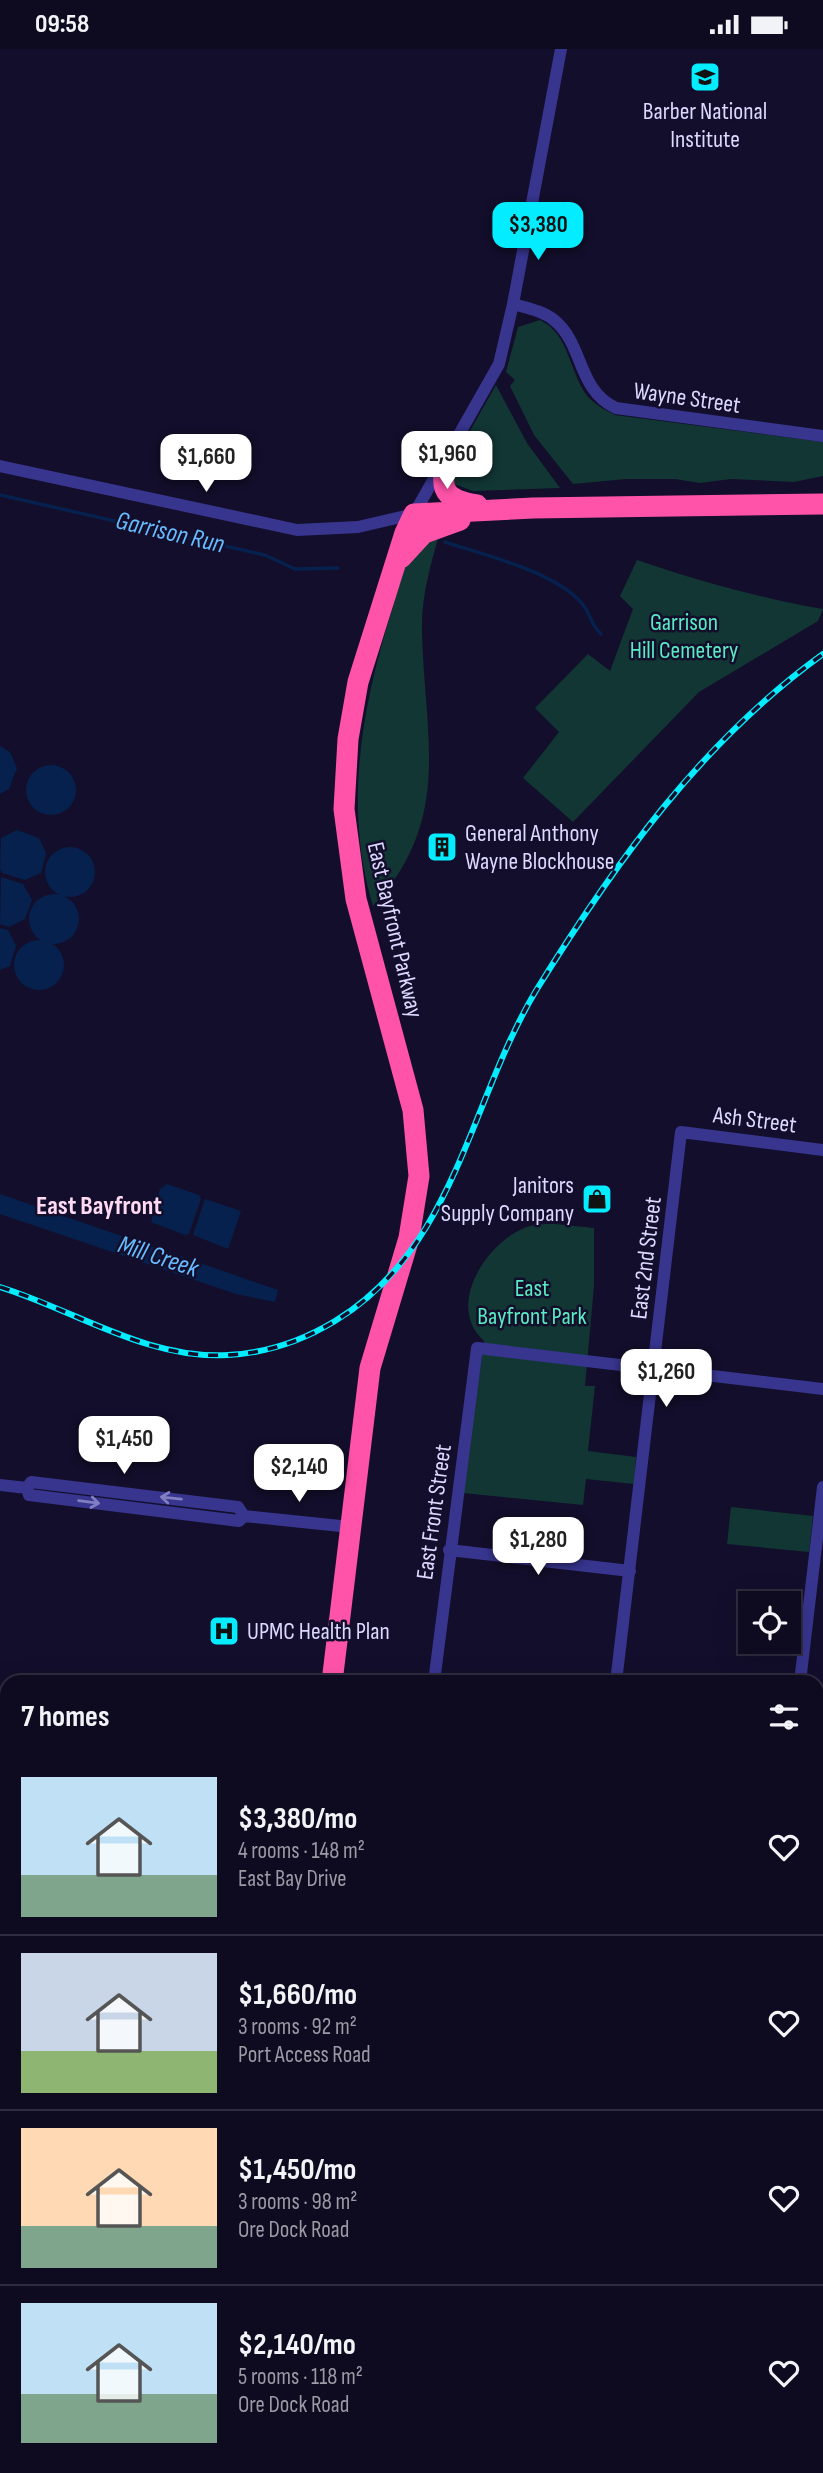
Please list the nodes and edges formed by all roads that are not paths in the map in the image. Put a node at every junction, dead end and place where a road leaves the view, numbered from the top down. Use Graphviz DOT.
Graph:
graph roads {
  1 [pos="561,49"];
  2 [pos="513,304"];
  3 [pos="823,436"];
  4 [pos="451,451"];
  5 [pos="0,466"];
  6 [pos="823,504"];
  7 [pos="507,509"];
  8 [pos="414,514"];
  9 [pos="390,574"];
  10 [pos="681,1132"];
  11 [pos="823,1150"];
  12 [pos="654,1369"];
  13 [pos="823,1389"];
  14 [pos="0,1485"];
  15 [pos="823,1487"];
  16 [pos="350,1527"];
  17 [pos="449,1550"];
  18 [pos="630,1571"];
  19 [pos="333,1675"];
  20 [pos="435,1675"];
  21 [pos="617,1675"];
  22 [pos="801,1675"];
  1 -- 2 [label="street"];
  2 -- 3 [label="street, Wayne Street"];
  2 -- 4 [label="street"];
  4 -- 7 [label="highway"];
  4 -- 8 [label="street"];
  5 -- 8 [label="street"];
  6 -- 7 [label="highway"];
  7 -- 8 [label="highway"];
  7 -- 9 [label="highway"];
  8 -- 9 [label="highway, East Bayfront Parkway"];
  9 -- 16 [label="highway, East Bayfront Parkway"];
  10 -- 11 [label="street, Ash Street"];
  10 -- 12 [label="street, East 2nd Street"];
  12 -- 13 [label="street"];
  12 -- 17 [label="street, East Front Street"];
  12 -- 18 [label="street, East 2nd Street"];
  14 -- 16 [label="street"];
  15 -- 22 [label="street"];
  16 -- 19 [label="highway, East Bayfront Parkway"];
  17 -- 18 [label="street"];
  17 -- 20 [label="street, East Front Street"];
  18 -- 21 [label="street, East 2nd Street"];
}
